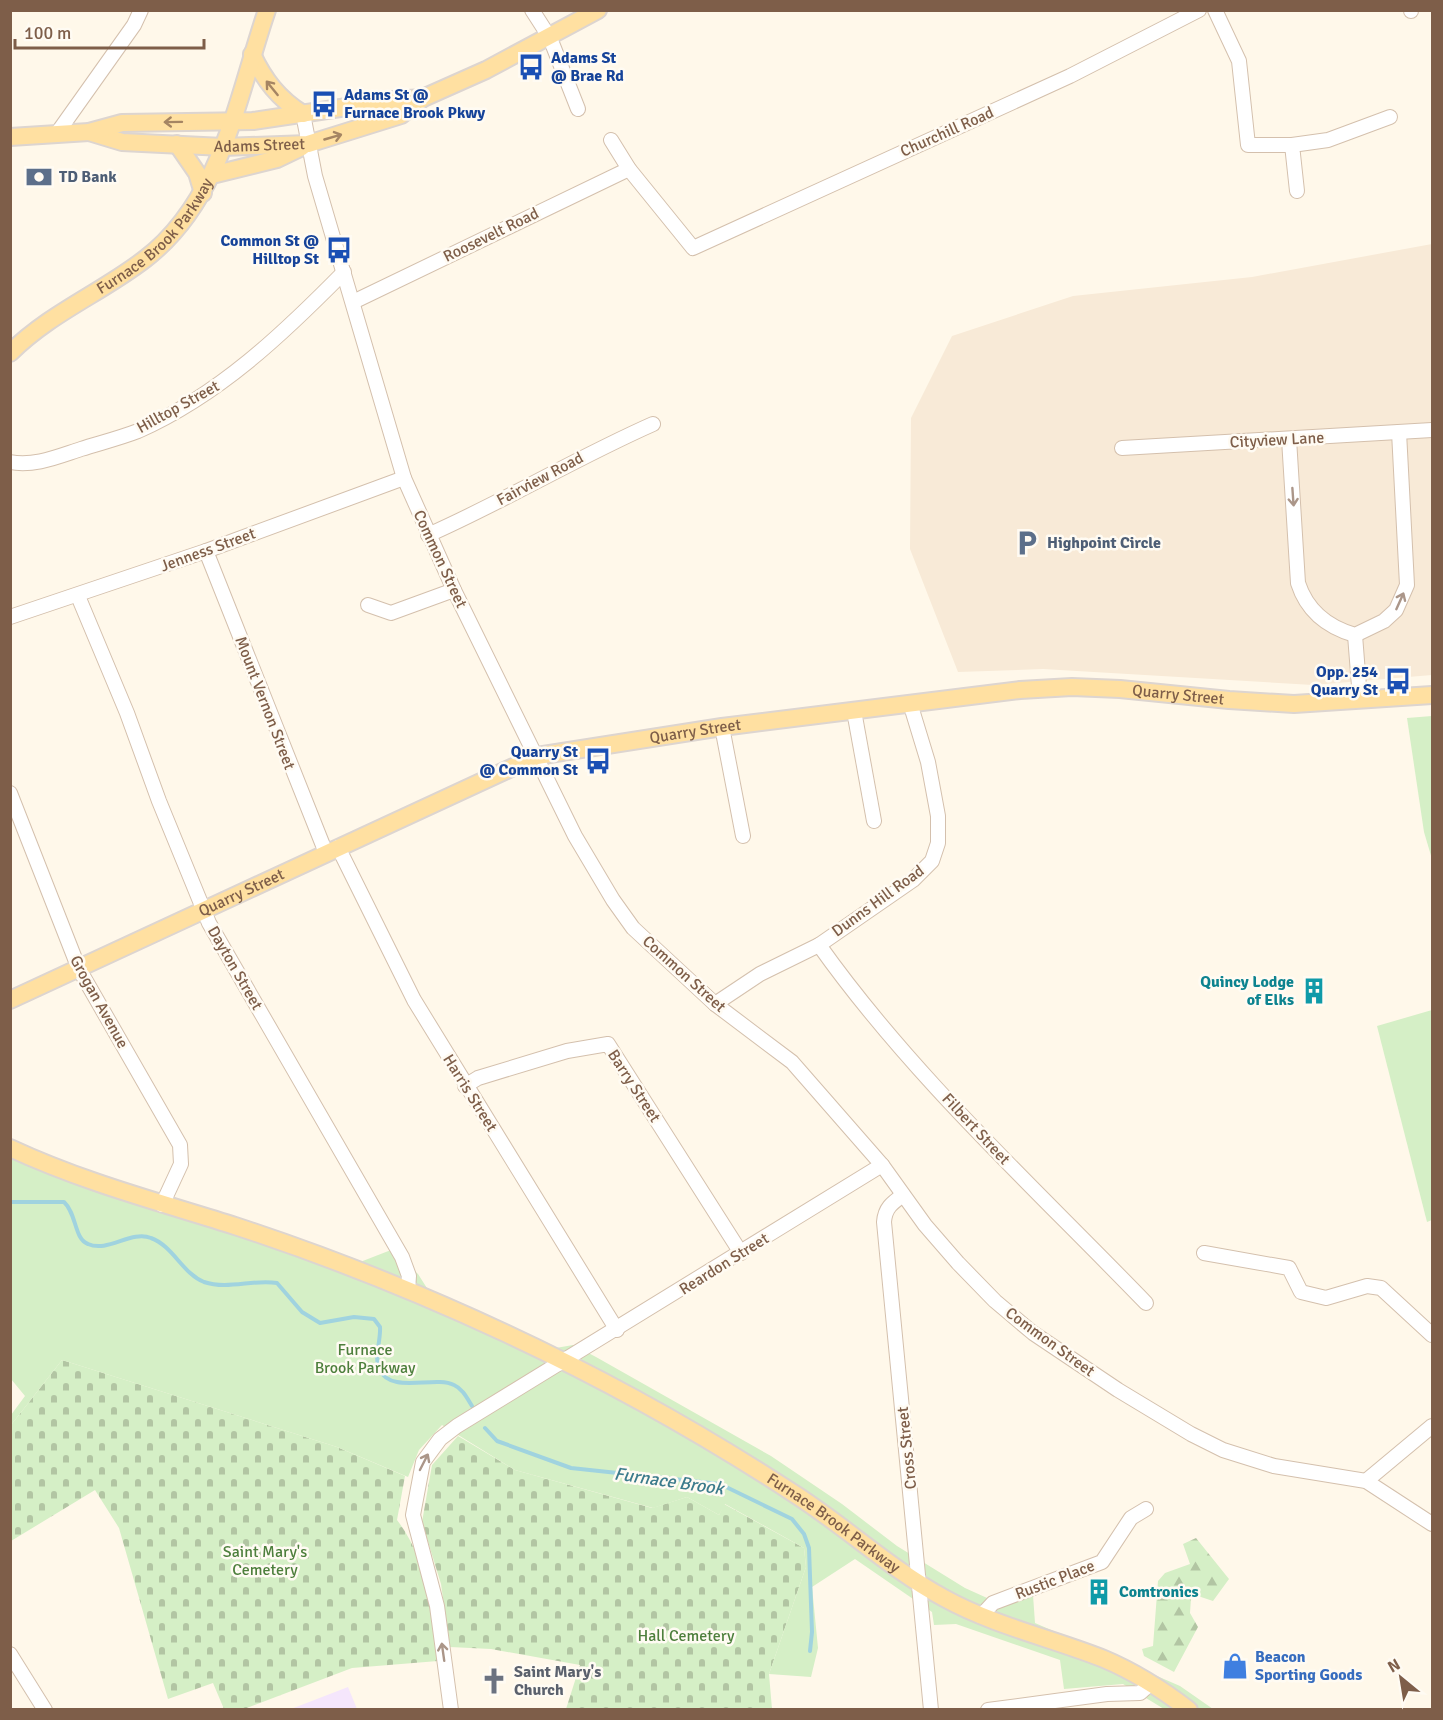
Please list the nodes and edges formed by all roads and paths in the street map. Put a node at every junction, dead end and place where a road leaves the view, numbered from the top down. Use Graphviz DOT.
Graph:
graph roads {
  1 [pos="141,10"];
  2 [pos="267,10"];
  3 [pos="532,10"];
  4 [pos="598,10"];
  5 [pos="1199,10"];
  6 [pos="1215,10"];
  7 [pos="550,38"];
  8 [pos="252,54"];
  9 [pos="423,98"];
  10 [pos="578,109"];
  11 [pos="303,114"];
  12 [pos="1390,117"];
  13 [pos="231,121"];
  14 [pos="58,132"];
  15 [pos="89,132"];
  16 [pos="10,137"];
  17 [pos="611,141"];
  18 [pos="177,144"];
  19 [pos="308,144"];
  20 [pos="1292,145"];
  21 [pos="223,147"];
  22 [pos="629,169"];
  23 [pos="212,175"];
  24 [pos="1297,192"];
  25 [pos="203,193"];
  26 [pos="344,272"];
  27 [pos="353,302"];
  28 [pos="10,353"];
  29 [pos="652,424"];
  30 [pos="1432,430"];
  31 [pos="1399,432"];
  32 [pos="1289,439"];
  33 [pos="1122,448"];
  34 [pos="10,462"];
  35 [pos="404,478"];
  36 [pos="428,535"];
  37 [pos="206,551"];
  38 [pos="454,590"];
  39 [pos="78,596"];
  40 [pos="368,605"];
  41 [pos="10,617"];
  42 [pos="1355,635"];
  43 [pos="1432,695"];
  44 [pos="1360,699"];
  45 [pos="910,704"];
  46 [pos="854,711"];
  47 [pos="722,727"];
  48 [pos="537,756"];
  49 [pos="10,793"];
  50 [pos="874,821"];
  51 [pos="743,836"];
  52 [pos="332,850"];
  53 [pos="203,911"];
  54 [pos="819,945"];
  55 [pos="79,969"];
  56 [pos="10,1000"];
  57 [pos="715,1004"];
  58 [pos="465,1086"];
  59 [pos="10,1148"];
  60 [pos="882,1166"];
  61 [pos="903,1195"];
  62 [pos="162,1205"];
  63 [pos="741,1253"];
  64 [pos="1204,1253"];
  65 [pos="408,1290"];
  66 [pos="1146,1303"];
  67 [pos="617,1330"];
  68 [pos="1432,1335"];
  69 [pos="565,1362"];
  70 [pos="1432,1426"];
  71 [pos="1366,1481"];
  72 [pos="1146,1509"];
  73 [pos="1432,1524"];
  74 [pos="920,1584"];
  75 [pos="981,1616"];
  76 [pos="10,1654"];
  77 [pos="1150,1684"];
  78 [pos="45,1710"];
  79 [pos="451,1710"];
  80 [pos="931,1710"];
  81 [pos="988,1710"];
  82 [pos="1189,1710"];
  1 -- 14 [label="street"];
  2 -- 8 [label="main road, Furnace Brook Parkway"];
  3 -- 7 [label="street"];
  4 -- 7 [label="main road, Adams Street"];
  5 -- 22 [label="street, Churchill Road"];
  6 -- 20 [label="street"];
  7 -- 9 [label="main road, Adams Street"];
  7 -- 10 [label="street"];
  11 -- 8 [label="main road, one-way"];
  8 -- 13 [label="main road, Furnace Brook Parkway"];
  9 -- 11 [label="main road, Adams Street"];
  19 -- 9 [label="main road, Adams Street, one-way"];
  11 -- 13 [label="main road, Adams Street"];
  11 -- 19 [label="street, Common Street"];
  12 -- 20 [label="street"];
  13 -- 15 [label="main road, Adams Street, one-way"];
  13 -- 21 [label="main road, Furnace Brook Parkway"];
  14 -- 15 [label="main road, Adams Street"];
  14 -- 16 [label="main road, Adams Street"];
  15 -- 18 [label="main road, Adams Street"];
  17 -- 22 [label="street"];
  18 -- 21 [label="main road, Adams Street"];
  18 -- 25 [label="main road"];
  19 -- 21 [label="main road, Adams Street"];
  19 -- 23 [label="main road"];
  19 -- 26 [label="street, Common Street"];
  20 -- 24 [label="street"];
  21 -- 23 [label="main road, Furnace Brook Parkway"];
  22 -- 27 [label="street, Roosevelt Road"];
  23 -- 25 [label="main road, Furnace Brook Parkway"];
  25 -- 28 [label="main road, Furnace Brook Parkway"];
  26 -- 27 [label="street, Common Street"];
  26 -- 34 [label="street, Hilltop Street"];
  27 -- 35 [label="street, Common Street"];
  29 -- 36 [label="street, Fairview Road"];
  30 -- 31 [label="street, Cityview Lane"];
  31 -- 32 [label="street, Cityview Lane"];
  42 -- 31 [label="street, one-way"];
  32 -- 33 [label="street, Cityview Lane"];
  32 -- 42 [label="street, one-way"];
  35 -- 36 [label="street, Common Street"];
  35 -- 37 [label="street, Jenness Street"];
  36 -- 38 [label="street, Common Street"];
  37 -- 39 [label="street, Jenness Street"];
  37 -- 52 [label="street, Mount Vernon Street"];
  38 -- 40 [label="street"];
  38 -- 48 [label="street, Common Street"];
  39 -- 41 [label="street, Jenness Street"];
  39 -- 53 [label="street, Dayton Street"];
  42 -- 44 [label="street"];
  43 -- 44 [label="main road, Quarry Street"];
  44 -- 45 [label="main road, Quarry Street"];
  45 -- 46 [label="main road, Quarry Street"];
  45 -- 54 [label="street, Dunns Hill Road"];
  46 -- 47 [label="main road, Quarry Street"];
  46 -- 50 [label="street"];
  47 -- 48 [label="main road, Quarry Street"];
  47 -- 51 [label="street"];
  48 -- 52 [label="main road, Quarry Street"];
  48 -- 57 [label="street, Common Street"];
  49 -- 55 [label="street, Grogan Avenue"];
  52 -- 53 [label="main road, Quarry Street"];
  52 -- 58 [label="street, Harris Street"];
  53 -- 55 [label="main road, Quarry Street"];
  53 -- 65 [label="street, Dayton Street"];
  54 -- 57 [label="street, Dunns Hill Road"];
  54 -- 66 [label="street, Filbert Street"];
  55 -- 56 [label="main road, Quarry Street"];
  55 -- 62 [label="street, Grogan Avenue"];
  57 -- 60 [label="street, Common Street"];
  58 -- 63 [label="street, Barry Street"];
  58 -- 67 [label="street, Harris Street"];
  59 -- 62 [label="main road, Furnace Brook Parkway"];
  60 -- 61 [label="street, Common Street"];
  60 -- 63 [label="street, Reardon Street"];
  61 -- 71 [label="street, Common Street"];
  61 -- 74 [label="street, Cross Street"];
  62 -- 65 [label="main road, Furnace Brook Parkway"];
  63 -- 67 [label="street, Reardon Street"];
  64 -- 68 [label="street"];
  65 -- 69 [label="main road, Furnace Brook Parkway"];
  67 -- 69 [label="street, Reardon Street"];
  69 -- 74 [label="main road, Furnace Brook Parkway"];
  79 -- 69 [label="street, Reardon Street, one-way"];
  70 -- 71 [label="street"];
  71 -- 73 [label="street, Common Street"];
  72 -- 75 [label="street, Rustic Place"];
  74 -- 75 [label="main road, Furnace Brook Parkway"];
  74 -- 80 [label="street, Cross Street"];
  75 -- 77 [label="main road, Furnace Brook Parkway"];
  76 -- 78 [label="street"];
  77 -- 81 [label="street"];
  77 -- 82 [label="main road, Furnace Brook Parkway"];
}
